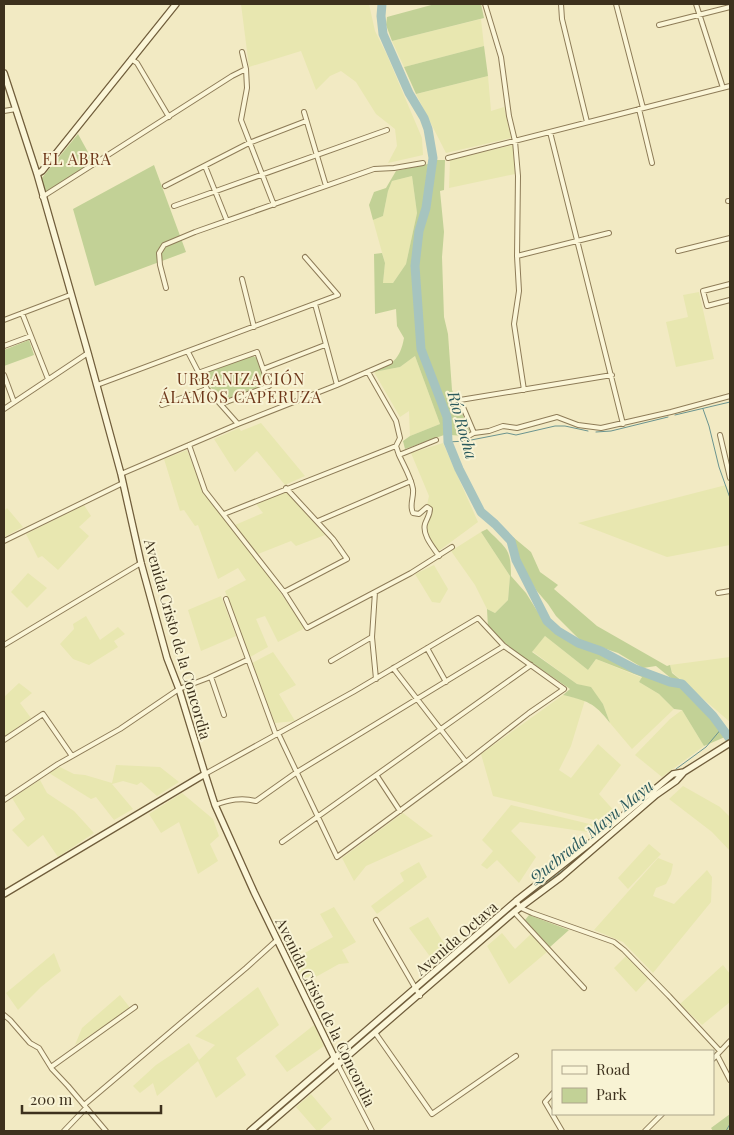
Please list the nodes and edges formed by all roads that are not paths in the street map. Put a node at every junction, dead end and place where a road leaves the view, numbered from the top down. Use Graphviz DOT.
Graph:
graph roads {
  1 [pos="176,4"];
  2 [pos="485,4"];
  3 [pos="561,4"];
  4 [pos="616,4"];
  5 [pos="696,4"];
  6 [pos="730,7"];
  7 [pos="699,15"];
  8 [pos="659,25"];
  9 [pos="242,52"];
  10 [pos="132,59"];
  11 [pos="246,69"];
  12 [pos="4,73"];
  13 [pos="730,86"];
  14 [pos="723,88"];
  15 [pos="641,108"];
  16 [pos="16,109"];
  17 [pos="4,111"];
  18 [pos="304,112"];
  19 [pos="169,117"];
  20 [pos="306,121"];
  21 [pos="587,122"];
  22 [pos="387,130"];
  23 [pos="550,132"];
  24 [pos="515,141"];
  25 [pos="249,142"];
  26 [pos="316,154"];
  27 [pos="448,158"];
  28 [pos="652,162"];
  29 [pos="423,163"];
  30 [pos="205,166"];
  31 [pos="262,173"];
  32 [pos="37,174"];
  33 [pos="164,186"];
  34 [pos="326,186"];
  35 [pos="215,191"];
  36 [pos="42,197"];
  37 [pos="274,205"];
  38 [pos="174,206"];
  39 [pos="227,221"];
  40 [pos="609,233"];
  41 [pos="730,238"];
  42 [pos="578,241"];
  43 [pos="678,251"];
  44 [pos="517,256"];
  45 [pos="305,257"];
  46 [pos="242,279"];
  47 [pos="730,284"];
  48 [pos="166,288"];
  49 [pos="70,295"];
  50 [pos="730,300"];
  51 [pos="314,304"];
  52 [pos="22,313"];
  53 [pos="4,320"];
  54 [pos="254,327"];
  55 [pos="31,336"];
  56 [pos="4,346"];
  57 [pos="326,346"];
  58 [pos="188,352"];
  59 [pos="88,353"];
  60 [pos="390,362"];
  61 [pos="263,369"];
  62 [pos="368,372"];
  63 [pos="198,373"];
  64 [pos="612,375"];
  65 [pos="4,376"];
  66 [pos="48,379"];
  67 [pos="97,385"];
  68 [pos="337,385"];
  69 [pos="207,388"];
  70 [pos="524,390"];
  71 [pos="730,396"];
  72 [pos="14,402"];
  73 [pos="221,404"];
  74 [pos="162,405"];
  75 [pos="4,409"];
  76 [pos="238,424"];
  77 [pos="624,424"];
  78 [pos="474,433"];
  79 [pos="720,435"];
  80 [pos="465,438"];
  81 [pos="436,440"];
  82 [pos="189,445"];
  83 [pos="396,446"];
  84 [pos="399,455"];
  85 [pos="121,474"];
  86 [pos="730,478"];
  87 [pos="411,481"];
  88 [pos="123,483"];
  89 [pos="286,488"];
  90 [pos="224,514"];
  91 [pos="318,520"];
  92 [pos="4,541"];
  93 [pos="452,546"];
  94 [pos="439,556"];
  95 [pos="141,563"];
  96 [pos="730,591"];
  97 [pos="284,592"];
  98 [pos="374,592"];
  99 [pos="718,593"];
  100 [pos="226,599"];
  101 [pos="372,637"];
  102 [pos="4,645"];
  103 [pos="504,646"];
  104 [pos="427,648"];
  105 [pos="247,660"];
  106 [pos="331,661"];
  107 [pos="532,665"];
  108 [pos="394,668"];
  109 [pos="211,677"];
  110 [pos="376,678"];
  111 [pos="446,682"];
  112 [pos="179,689"];
  113 [pos="417,700"];
  114 [pos="224,715"];
  115 [pos="442,729"];
  116 [pos="277,734"];
  117 [pos="4,740"];
  118 [pos="730,743"];
  119 [pos="72,756"];
  120 [pos="466,762"];
  121 [pos="297,772"];
  122 [pos="684,772"];
  123 [pos="205,774"];
  124 [pos="377,776"];
  125 [pos="4,800"];
  126 [pos="215,805"];
  127 [pos="400,811"];
  128 [pos="318,816"];
  129 [pos="282,842"];
  130 [pos="4,894"];
  131 [pos="516,902"];
  132 [pos="521,908"];
  133 [pos="514,912"];
  134 [pos="376,920"];
  135 [pos="277,940"];
  136 [pos="584,988"];
  137 [pos="416,989"];
  138 [pos="420,996"];
  139 [pos="135,1007"];
  140 [pos="4,1015"];
  141 [pos="376,1034"];
  142 [pos="730,1042"];
  143 [pos="718,1053"];
  144 [pos="516,1056"];
  145 [pos="335,1059"];
  146 [pos="714,1059"];
  147 [pos="338,1065"];
  148 [pos="51,1067"];
  149 [pos="730,1080"];
  150 [pos="552,1094"];
  151 [pos="85,1107"];
  152 [pos="552,1114"];
  153 [pos="553,1115"];
  154 [pos="661,1115"];
  155 [pos="64,1131"];
  156 [pos="106,1131"];
  157 [pos="250,1131"];
  158 [pos="261,1131"];
  159 [pos="372,1131"];
  160 [pos="562,1131"];
  161 [pos="645,1131"];
  1 -- 10 [label="main road"];
  2 -- 24 [label="street"];
  3 -- 21 [label="street"];
  4 -- 15 [label="street"];
  5 -- 7 [label="street"];
  6 -- 7 [label="street"];
  7 -- 8 [label="street"];
  7 -- 14 [label="street"];
  9 -- 11 [label="street"];
  10 -- 19 [label="street"];
  10 -- 32 [label="main road"];
  11 -- 19 [label="street"];
  11 -- 25 [label="street"];
  12 -- 16 [label="main road, Avenida Cristo de la Concordia"];
  13 -- 14 [label="street"];
  14 -- 15 [label="street"];
  15 -- 21 [label="street"];
  15 -- 28 [label="street"];
  16 -- 17 [label="street"];
  16 -- 32 [label="main road, Avenida Cristo de la Concordia"];
  18 -- 20 [label="street"];
  19 -- 36 [label="street"];
  20 -- 25 [label="street"];
  20 -- 26 [label="street"];
  21 -- 23 [label="street"];
  22 -- 26 [label="street"];
  23 -- 24 [label="street"];
  23 -- 42 [label="street"];
  24 -- 27 [label="street"];
  24 -- 44 [label="street"];
  25 -- 30 [label="street"];
  25 -- 31 [label="street"];
  26 -- 31 [label="street"];
  26 -- 34 [label="street"];
  29 -- 34 [label="street"];
  30 -- 33 [label="street"];
  30 -- 35 [label="street"];
  31 -- 35 [label="street"];
  31 -- 37 [label="street"];
  32 -- 36 [label="main road, Avenida Cristo de la Concordia"];
  34 -- 37 [label="street"];
  35 -- 38 [label="street"];
  35 -- 39 [label="street"];
  36 -- 49 [label="main road, Avenida Cristo de la Concordia"];
  37 -- 39 [label="street"];
  39 -- 48 [label="street"];
  40 -- 42 [label="street"];
  41 -- 43 [label="street"];
  42 -- 44 [label="street"];
  42 -- 64 [label="street"];
  44 -- 70 [label="street"];
  45 -- 51 [label="street"];
  46 -- 54 [label="street"];
  47 -- 50 [label="street"];
  49 -- 52 [label="street"];
  49 -- 59 [label="main road, Avenida Cristo de la Concordia"];
  51 -- 54 [label="street"];
  51 -- 57 [label="street"];
  52 -- 53 [label="street"];
  52 -- 55 [label="street"];
  54 -- 58 [label="street"];
  55 -- 56 [label="street"];
  55 -- 66 [label="street"];
  57 -- 61 [label="street"];
  57 -- 68 [label="street"];
  58 -- 63 [label="street"];
  58 -- 67 [label="street"];
  59 -- 66 [label="street"];
  59 -- 67 [label="main road, Avenida Cristo de la Concordia"];
  60 -- 62 [label="street"];
  61 -- 63 [label="street"];
  61 -- 73 [label="street"];
  62 -- 68 [label="street"];
  62 -- 83 [label="street"];
  63 -- 69 [label="street"];
  64 -- 70 [label="street"];
  64 -- 77 [label="street"];
  65 -- 72 [label="street"];
  66 -- 72 [label="street"];
  67 -- 85 [label="main road, Avenida Cristo de la Concordia"];
  68 -- 76 [label="street"];
  69 -- 73 [label="street"];
  69 -- 74 [label="street"];
  70 -- 78 [label="street"];
  71 -- 77 [label="street"];
  72 -- 75 [label="street"];
  73 -- 76 [label="street"];
  76 -- 82 [label="street"];
  77 -- 78 [label="street"];
  78 -- 80 [label="street"];
  79 -- 86 [label="street"];
  81 -- 84 [label="street"];
  82 -- 85 [label="street"];
  82 -- 90 [label="street"];
  83 -- 84 [label="street"];
  83 -- 89 [label="street"];
  84 -- 87 [label="street"];
  85 -- 88 [label="main road, Avenida Cristo de la Concordia"];
  87 -- 91 [label="street"];
  87 -- 94 [label="street"];
  88 -- 92 [label="street"];
  88 -- 95 [label="main road, Avenida Cristo de la Concordia"];
  89 -- 90 [label="street"];
  89 -- 91 [label="street"];
  90 -- 97 [label="street"];
  91 -- 97 [label="street"];
  93 -- 94 [label="street"];
  94 -- 98 [label="street"];
  95 -- 102 [label="street"];
  95 -- 112 [label="main road, Avenida Cristo de la Concordia"];
  96 -- 99 [label="street"];
  97 -- 98 [label="street"];
  98 -- 101 [label="street"];
  100 -- 105 [label="street"];
  101 -- 106 [label="street"];
  101 -- 110 [label="street"];
  103 -- 104 [label="street"];
  103 -- 107 [label="street"];
  103 -- 111 [label="street"];
  104 -- 108 [label="street"];
  104 -- 111 [label="street"];
  105 -- 109 [label="street"];
  105 -- 116 [label="street"];
  107 -- 115 [label="street"];
  107 -- 120 [label="street"];
  108 -- 110 [label="street"];
  108 -- 113 [label="street"];
  109 -- 112 [label="street"];
  109 -- 114 [label="street"];
  110 -- 116 [label="street"];
  111 -- 113 [label="street"];
  112 -- 119 [label="street"];
  112 -- 123 [label="main road, Avenida Cristo de la Concordia"];
  113 -- 115 [label="street"];
  113 -- 121 [label="street"];
  115 -- 120 [label="street"];
  115 -- 124 [label="street"];
  116 -- 121 [label="street"];
  116 -- 123 [label="street"];
  117 -- 119 [label="street"];
  118 -- 122 [label="main road, Avenida Octava"];
  119 -- 125 [label="street"];
  120 -- 127 [label="street"];
  121 -- 126 [label="street"];
  121 -- 128 [label="street"];
  122 -- 131 [label="main road, Avenida Octava"];
  122 -- 132 [label="main road, Avenida Octava"];
  123 -- 126 [label="main road, Avenida Cristo de la Concordia"];
  123 -- 130 [label="main road"];
  124 -- 127 [label="street"];
  124 -- 128 [label="street"];
  126 -- 135 [label="main road, Avenida Cristo de la Concordia"];
  127 -- 128 [label="street"];
  128 -- 129 [label="street"];
  131 -- 132 [label="street"];
  131 -- 137 [label="main road, Avenida Octava"];
  132 -- 133 [label="main road, Avenida Octava"];
  132 -- 143 [label="street"];
  133 -- 136 [label="street"];
  133 -- 138 [label="main road, Avenida Octava"];
  134 -- 137 [label="street"];
  135 -- 145 [label="main road, Avenida Cristo de la Concordia"];
  135 -- 151 [label="street"];
  137 -- 138 [label="street"];
  137 -- 145 [label="main road, Avenida Octava"];
  138 -- 141 [label="main road, Avenida Octava"];
  139 -- 148 [label="street"];
  140 -- 148 [label="street"];
  141 -- 144 [label="street"];
  141 -- 147 [label="main road, Avenida Octava"];
  142 -- 143 [label="street"];
  143 -- 146 [label="street"];
  143 -- 149 [label="street"];
  145 -- 147 [label="main road, Avenida Cristo de la Concordia"];
  145 -- 157 [label="main road, Avenida Octava"];
  147 -- 158 [label="main road, Avenida Octava"];
  147 -- 159 [label="street, Avenida Cristo de la Concordia"];
  148 -- 151 [label="street"];
  150 -- 152 [label="street"];
  151 -- 155 [label="street"];
  151 -- 156 [label="street"];
  153 -- 160 [label="street"];
  154 -- 161 [label="street"];
}
